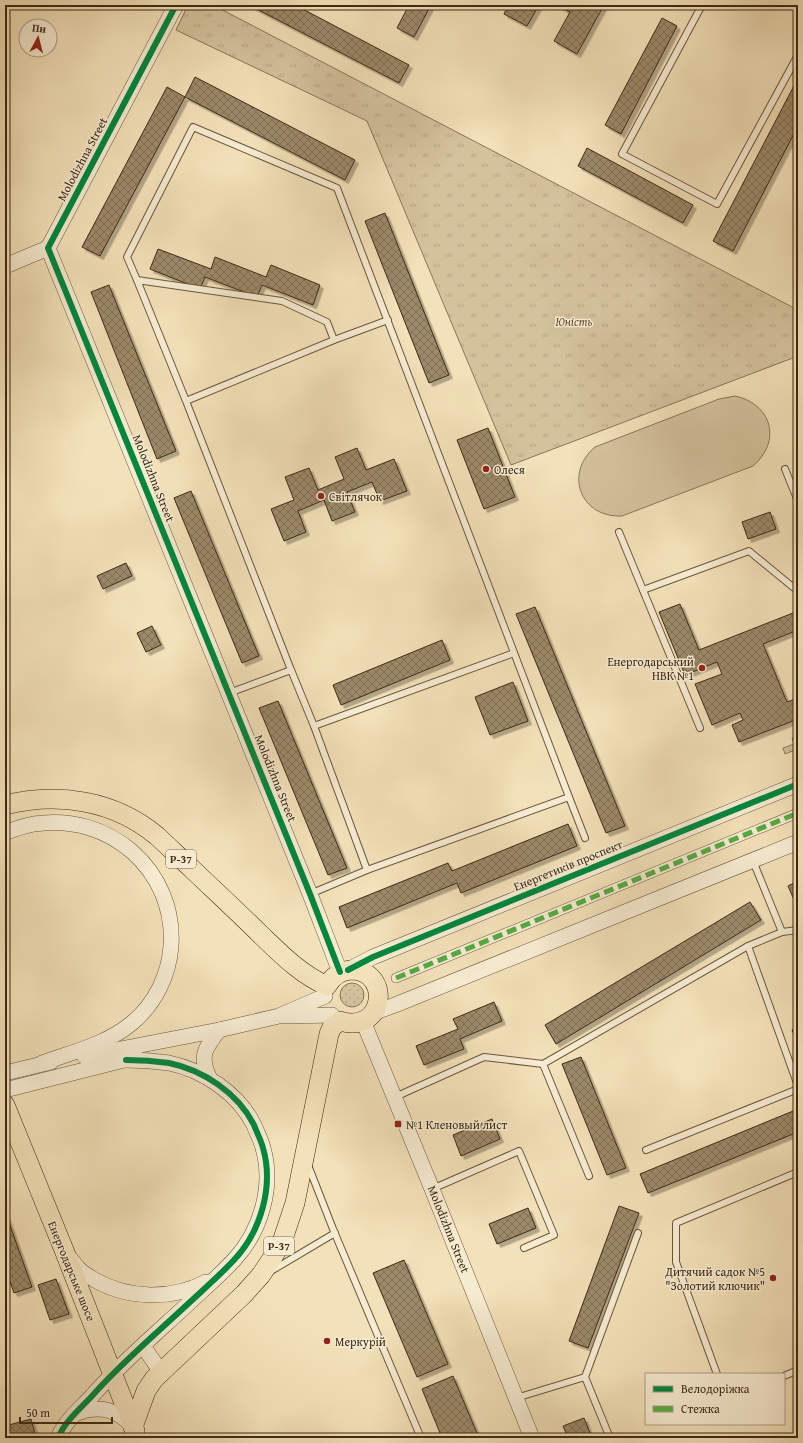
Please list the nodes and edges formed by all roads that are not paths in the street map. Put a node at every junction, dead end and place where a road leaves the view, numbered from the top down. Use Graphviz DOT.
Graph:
graph roads {
  1 [pos="176,5"];
  2 [pos="702,5"];
  3 [pos="792,5"];
  4 [pos="798,8"];
  5 [pos="798,54"];
  6 [pos="48,248"];
  7 [pos="5,266"];
  8 [pos="137,280"];
  9 [pos="388,320"];
  10 [pos="334,340"];
  11 [pos="186,401"];
  12 [pos="785,469"];
  13 [pos="798,501"];
  14 [pos="619,532"];
  15 [pos="798,586"];
  16 [pos="643,590"];
  17 [pos="514,654"];
  18 [pos="291,670"];
  19 [pos="229,693"];
  20 [pos="314,726"];
  21 [pos="700,728"];
  22 [pos="798,784"];
  23 [pos="569,797"];
  24 [pos="5,805"];
  25 [pos="798,813"];
  26 [pos="7,833"];
  27 [pos="585,838"];
  28 [pos="798,842"];
  29 [pos="753,861"];
  30 [pos="367,870"];
  31 [pos="310,894"];
  32 [pos="798,930"];
  33 [pos="782,932"];
  34 [pos="748,946"];
  35 [pos="344,971"];
  36 [pos="396,978"];
  37 [pos="326,991"];
  38 [pos="279,1016"];
  39 [pos="368,1017"];
  40 [pos="336,1018"];
  41 [pos="219,1030"];
  42 [pos="126,1060"];
  43 [pos="42,1064"];
  44 [pos="543,1064"];
  45 [pos="5,1073"];
  46 [pos="210,1079"];
  47 [pos="798,1086"];
  48 [pos="5,1090"];
  49 [pos="798,1090"];
  50 [pos="395,1097"];
  51 [pos="5,1106"];
  52 [pos="646,1150"];
  53 [pos="305,1156"];
  54 [pos="798,1172"];
  55 [pos="589,1176"];
  56 [pos="432,1188"];
  57 [pos="335,1233"];
  58 [pos="638,1233"];
  59 [pos="524,1248"];
  60 [pos="64,1250"];
  61 [pos="221,1273"];
  62 [pos="258,1279"];
  63 [pos="143,1346"];
  64 [pos="798,1370"];
  65 [pos="161,1372"];
  66 [pos="112,1373"];
  67 [pos="717,1373"];
  68 [pos="785,1376"];
  69 [pos="585,1377"];
  70 [pos="516,1398"];
  71 [pos="75,1414"];
  72 [pos="133,1434"];
  73 [pos="58,1438"];
  74 [pos="421,1438"];
  75 [pos="532,1438"];
  76 [pos="610,1438"];
  1 -- 6 [label="street, Molodizhna Street"];
  2 -- 5 [label="lane"];
  3 -- 4 [label="lane"];
  6 -- 7 [label="street"];
  6 -- 19 [label="street, Molodizhna Street"];
  8 -- 9 [label="lane"];
  8 -- 10 [label="lane"];
  8 -- 11 [label="lane"];
  9 -- 10 [label="lane"];
  9 -- 17 [label="lane"];
  10 -- 11 [label="lane"];
  11 -- 18 [label="lane"];
  12 -- 13 [label="lane"];
  14 -- 16 [label="lane"];
  15 -- 16 [label="lane"];
  16 -- 21 [label="lane"];
  17 -- 20 [label="lane"];
  17 -- 23 [label="lane"];
  18 -- 19 [label="lane"];
  18 -- 20 [label="lane"];
  19 -- 31 [label="street, Molodizhna Street"];
  20 -- 30 [label="lane"];
  22 -- 35 [label="street, Енергетиків проспект"];
  23 -- 27 [label="lane"];
  23 -- 30 [label="lane"];
  24 -- 37 [label="main road, Р-37"];
  25 -- 36 [label="street"];
  26 -- 43 [label="street"];
  28 -- 29 [label="street"];
  29 -- 33 [label="lane"];
  29 -- 39 [label="street"];
  30 -- 31 [label="lane"];
  31 -- 35 [label="street, Molodizhna Street"];
  32 -- 33 [label="lane"];
  33 -- 34 [label="lane"];
  34 -- 44 [label="lane"];
  34 -- 47 [label="lane"];
  35 -- 37 [label="main road"];
  35 -- 39 [label="main road"];
  37 -- 38 [label="street"];
  37 -- 40 [label="street"];
  38 -- 40 [label="street"];
  38 -- 41 [label="street"];
  39 -- 40 [label="main road"];
  39 -- 50 [label="street, Molodizhna Street"];
  40 -- 53 [label="main road, Р-37"];
  41 -- 42 [label="street"];
  41 -- 43 [label="street"];
  41 -- 46 [label="street"];
  42 -- 46 [label="street"];
  42 -- 48 [label="street"];
  43 -- 45 [label="street"];
  44 -- 50 [label="lane"];
  44 -- 55 [label="lane"];
  46 -- 61 [label="street"];
  49 -- 52 [label="lane"];
  50 -- 56 [label="street, Molodizhna Street"];
  51 -- 60 [label="main road, Енергодарське шосе"];
  53 -- 57 [label="lane"];
  53 -- 62 [label="main road, Р-37"];
  54 -- 67 [label="lane"];
  56 -- 59 [label="lane"];
  56 -- 70 [label="street, Molodizhna Street"];
  57 -- 62 [label="lane"];
  57 -- 74 [label="lane"];
  58 -- 69 [label="lane"];
  60 -- 61 [label="street"];
  60 -- 66 [label="main road, Енергодарське шосе"];
  61 -- 63 [label="street"];
  62 -- 65 [label="main road, Р-37"];
  63 -- 65 [label="street"];
  63 -- 66 [label="street"];
  64 -- 68 [label="lane"];
  65 -- 72 [label="main road, Р-37"];
  66 -- 71 [label="street"];
  66 -- 72 [label="main road, Енергодарське шосе"];
  69 -- 70 [label="lane"];
  69 -- 76 [label="lane"];
  70 -- 75 [label="street, Molodizhna Street"];
  71 -- 72 [label="street"];
  71 -- 73 [label="street"];
}
